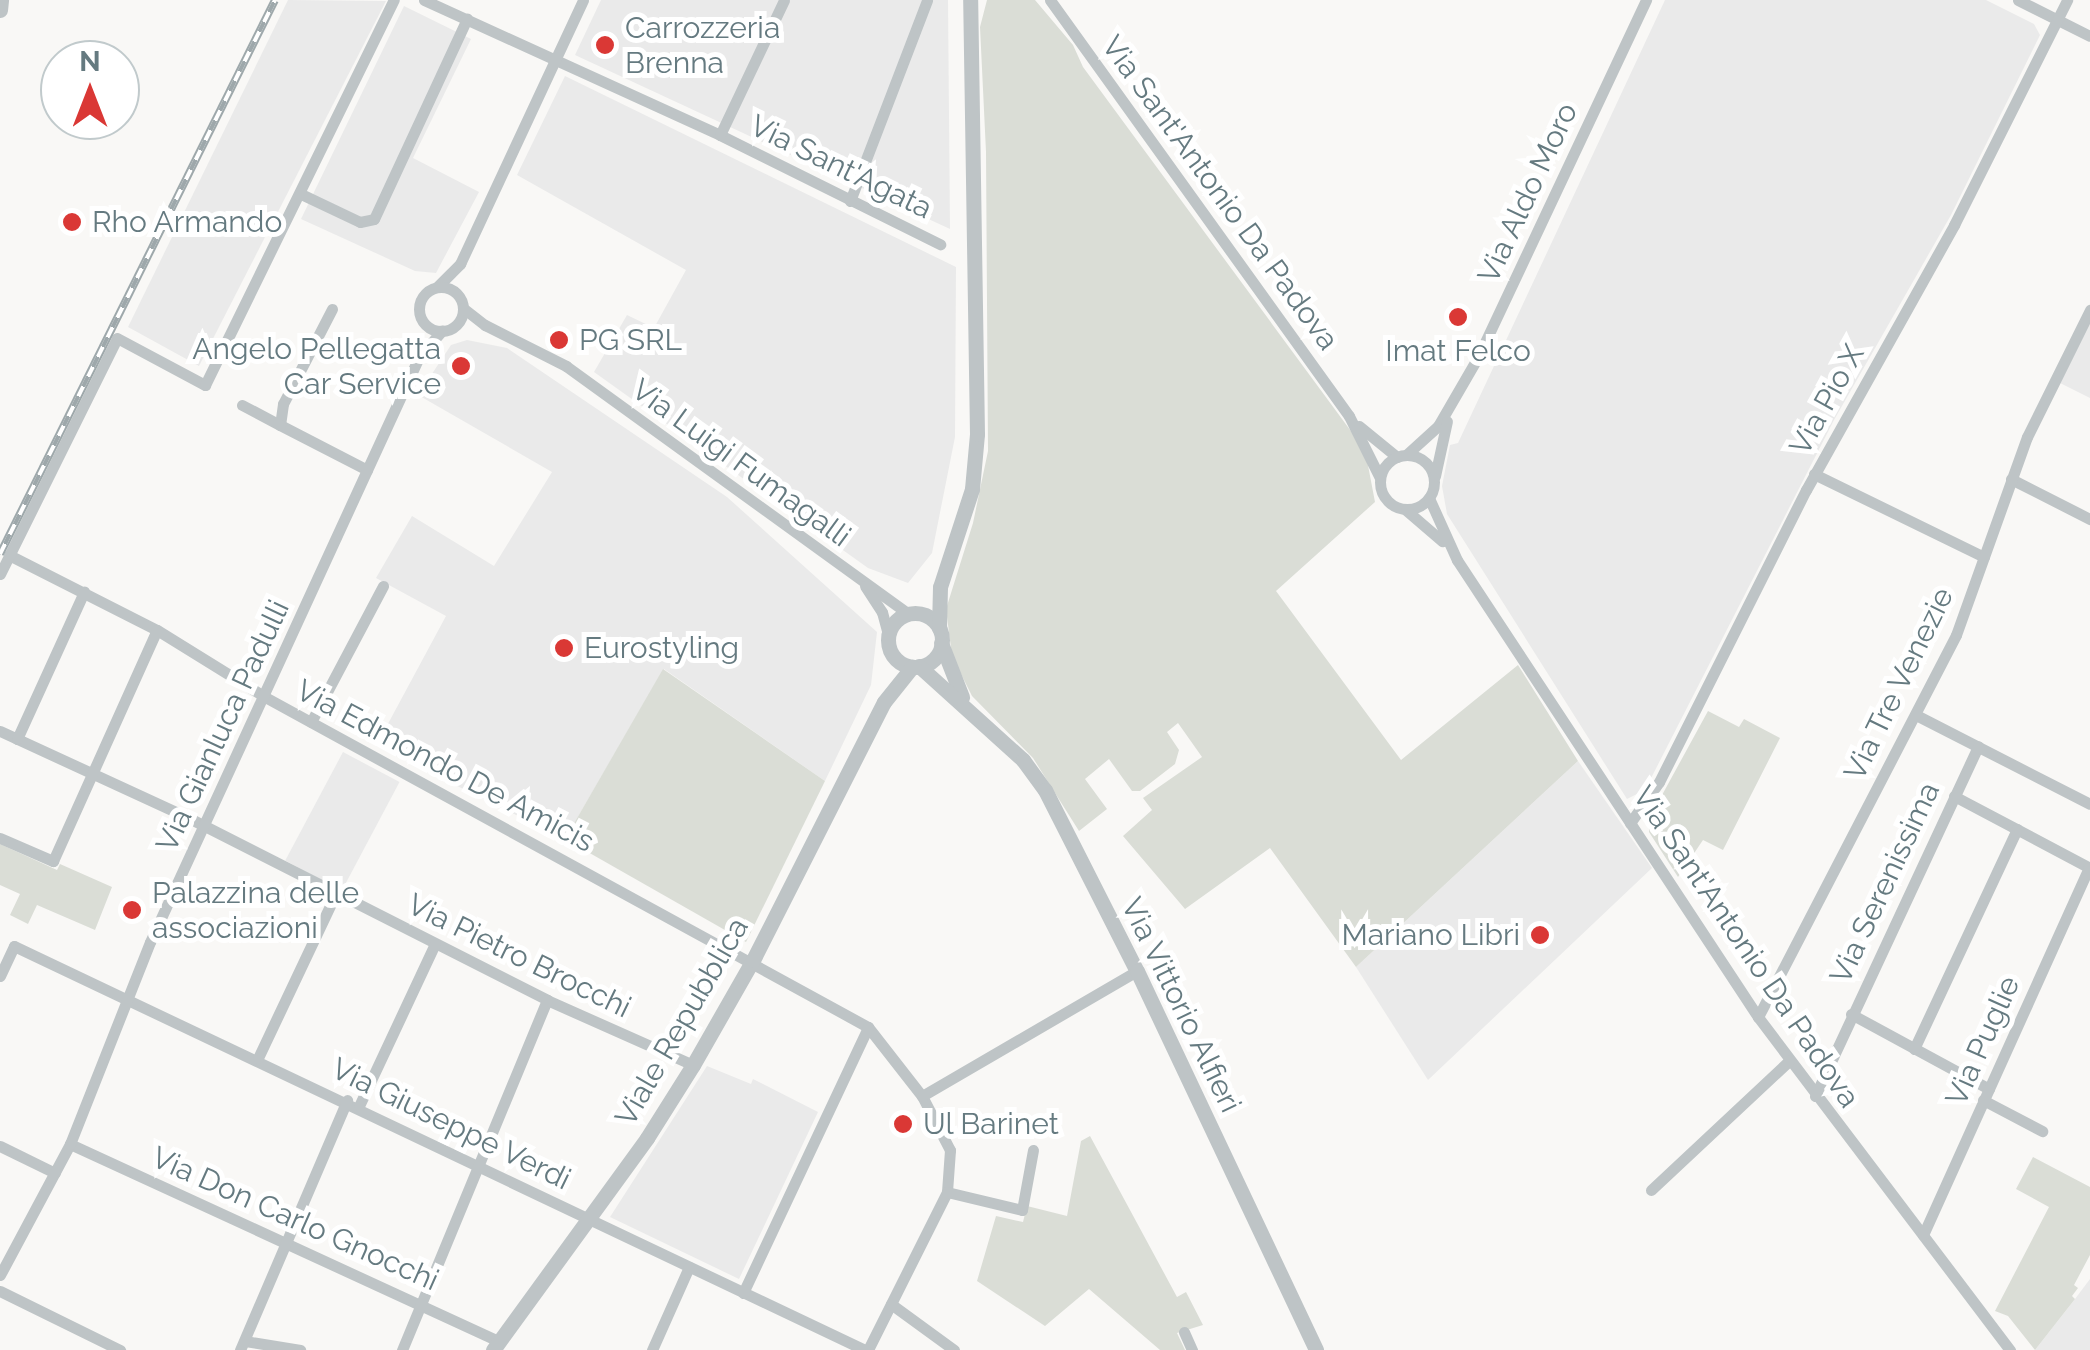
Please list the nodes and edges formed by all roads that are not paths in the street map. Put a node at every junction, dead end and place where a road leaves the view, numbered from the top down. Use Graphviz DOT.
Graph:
graph roads {
  1 [pos="1,0"];
  2 [pos="394,0"];
  3 [pos="424,0"];
  4 [pos="583,0"];
  5 [pos="784,0"];
  6 [pos="928,0"];
  7 [pos="1050,0"];
  8 [pos="1646,0"];
  9 [pos="2018,0"];
  10 [pos="2067,0"];
  11 [pos="973,4"];
  12 [pos="0,10"];
  13 [pos="467,19"];
  14 [pos="2058,19"];
  15 [pos="2090,36"];
  16 [pos="555,59"];
  17 [pos="720,135"];
  18 [pos="301,194"];
  19 [pos="850,200"];
  20 [pos="940,244"];
  21 [pos="460,264"];
  22 [pos="437,287"];
  23 [pos="462,305"];
  24 [pos="332,309"];
  25 [pos="2090,310"];
  26 [pos="422,320"];
  27 [pos="458,324"];
  28 [pos="485,325"];
  29 [pos="442,331"];
  30 [pos="419,357"];
  31 [pos="242,405"];
  32 [pos="1451,406"];
  33 [pos="1349,416"];
  34 [pos="280,425"];
  35 [pos="1401,456"];
  36 [pos="367,470"];
  37 [pos="1814,474"];
  38 [pos="1380,478"];
  39 [pos="2011,479"];
  40 [pos="1434,480"];
  41 [pos="1429,498"];
  42 [pos="1406,510"];
  43 [pos="2090,519"];
  44 [pos="9,555"];
  45 [pos="1984,556"];
  46 [pos="1457,560"];
  47 [pos="0,574"];
  48 [pos="863,583"];
  49 [pos="383,586"];
  50 [pos="940,588"];
  51 [pos="84,592"];
  52 [pos="910,614"];
  53 [pos="158,630"];
  54 [pos="888,635"];
  55 [pos="940,636"];
  56 [pos="893,656"];
  57 [pos="915,666"];
  58 [pos="265,696"];
  59 [pos="884,702"];
  60 [pos="966,705"];
  61 [pos="1916,715"];
  62 [pos="311,722"];
  63 [pos="0,731"];
  64 [pos="17,739"];
  65 [pos="1978,746"];
  66 [pos="91,774"];
  67 [pos="1954,796"];
  68 [pos="2090,804"];
  69 [pos="1630,823"];
  70 [pos="206,827"];
  71 [pos="2016,829"];
  72 [pos="0,838"];
  73 [pos="2090,868"];
  74 [pos="336,894"];
  75 [pos="434,944"];
  76 [pos="753,960"];
  77 [pos="1137,971"];
  78 [pos="0,976"];
  79 [pos="128,998"];
  80 [pos="546,1000"];
  81 [pos="1851,1014"];
  82 [pos="1758,1017"];
  83 [pos="868,1027"];
  84 [pos="1914,1049"];
  85 [pos="258,1058"];
  86 [pos="1790,1061"];
  87 [pos="693,1065"];
  88 [pos="1986,1095"];
  89 [pos="922,1096"];
  90 [pos="1816,1096"];
  91 [pos="353,1103"];
  92 [pos="2042,1130"];
  93 [pos="70,1144"];
  94 [pos="0,1146"];
  95 [pos="1033,1150"];
  96 [pos="480,1164"];
  97 [pos="55,1173"];
  98 [pos="1651,1190"];
  99 [pos="947,1192"];
  100 [pos="589,1218"];
  101 [pos="1923,1235"];
  102 [pos="284,1240"];
  103 [pos="5,1258"];
  104 [pos="689,1267"];
  105 [pos="0,1275"];
  106 [pos="0,1291"];
  107 [pos="743,1292"];
  108 [pos="421,1304"];
  109 [pos="891,1304"];
  110 [pos="1184,1332"];
  111 [pos="242,1345"];
  112 [pos="496,1346"];
  113 [pos="120,1350"];
  114 [pos="300,1350"];
  115 [pos="402,1350"];
  116 [pos="652,1350"];
  117 [pos="866,1350"];
  118 [pos="954,1350"];
  119 [pos="1192,1350"];
  120 [pos="1316,1350"];
  121 [pos="2010,1350"];
  1 -- 12 [label="street"];
  2 -- 18 [label="street"];
  3 -- 13 [label="street, Via Sant'Agata"];
  4 -- 16 [label="street"];
  5 -- 17 [label="street, Via Sant'Agata"];
  6 -- 19 [label="street"];
  7 -- 33 [label="street, Via Sant'Antonio Da Padova"];
  8 -- 32 [label="street, Via Aldo Moro"];
  9 -- 14 [label="street"];
  10 -- 14 [label="street, Via Pio X"];
  11 -- 50 [label="street"];
  13 -- 16 [label="street, Via Sant'Agata"];
  13 -- 18 [label="street"];
  14 -- 15 [label="street"];
  14 -- 37 [label="street, Via Pio X"];
  16 -- 17 [label="street, Via Sant'Agata"];
  16 -- 21 [label="street"];
  17 -- 19 [label="street, Via Sant'Agata"];
  18 -- 44 [label="street"];
  19 -- 20 [label="street, Via Sant'Agata"];
  21 -- 22 [label="street"];
  21 -- 23 [label="street"];
  22 -- 23 [label="street"];
  22 -- 26 [label="street"];
  23 -- 27 [label="street"];
  23 -- 28 [label="street, Via Luigi Fumagalli"];
  24 -- 34 [label="street"];
  25 -- 39 [label="street, Via Tre Venezie"];
  26 -- 29 [label="street"];
  26 -- 30 [label="street"];
  27 -- 28 [label="street, Via Luigi Fumagalli"];
  27 -- 29 [label="street"];
  28 -- 48 [label="street, Via Luigi Fumagalli"];
  29 -- 30 [label="street"];
  30 -- 36 [label="street"];
  31 -- 34 [label="street"];
  32 -- 35 [label="street, Via Aldo Moro"];
  32 -- 40 [label="street, Via Aldo Moro"];
  33 -- 35 [label="street, Via Sant'Antonio Da Padova"];
  33 -- 38 [label="street, Via Sant'Antonio Da Padova"];
  34 -- 36 [label="street"];
  35 -- 38 [label="street"];
  35 -- 40 [label="street"];
  36 -- 58 [label="street, Via Gianluca Padulli"];
  37 -- 45 [label="street"];
  37 -- 69 [label="street, Via Pio X"];
  38 -- 42 [label="street"];
  39 -- 43 [label="street"];
  39 -- 45 [label="street, Via Tre Venezie"];
  40 -- 41 [label="street"];
  41 -- 42 [label="street"];
  41 -- 46 [label="street, Via Sant'Antonio Da Padova"];
  42 -- 46 [label="street, Via Sant'Antonio Da Padova"];
  44 -- 47 [label="street"];
  44 -- 51 [label="street, Via Edmondo De Amicis"];
  45 -- 61 [label="street, Via Tre Venezie"];
  46 -- 69 [label="street, Via Sant'Antonio Da Padova"];
  48 -- 52 [label="street, Via Luigi Fumagalli"];
  48 -- 54 [label="street, Via Luigi Fumagalli"];
  49 -- 62 [label="street"];
  50 -- 52 [label="street"];
  50 -- 55 [label="street"];
  51 -- 53 [label="street, Via Edmondo De Amicis"];
  51 -- 64 [label="street"];
  52 -- 54 [label="street"];
  52 -- 55 [label="street"];
  53 -- 58 [label="street, Via Edmondo De Amicis"];
  53 -- 66 [label="street"];
  54 -- 56 [label="street"];
  55 -- 57 [label="street"];
  55 -- 60 [label="street, Via Vittorio Alfieri"];
  56 -- 57 [label="street"];
  56 -- 59 [label="street, Viale Repubblica"];
  57 -- 59 [label="street, Viale Repubblica"];
  57 -- 60 [label="street, Via Vittorio Alfieri"];
  58 -- 62 [label="street, Via Edmondo De Amicis"];
  58 -- 70 [label="street, Via Gianluca Padulli"];
  59 -- 76 [label="street, Viale Repubblica"];
  60 -- 77 [label="street, Via Vittorio Alfieri"];
  61 -- 65 [label="street"];
  61 -- 82 [label="street, Via Tre Venezie"];
  62 -- 76 [label="street, Via Edmondo De Amicis"];
  63 -- 64 [label="street, Via Pietro Brocchi"];
  64 -- 66 [label="street, Via Pietro Brocchi"];
  65 -- 67 [label="street, Via Serenissima"];
  65 -- 68 [label="street"];
  66 -- 70 [label="street, Via Pietro Brocchi"];
  66 -- 72 [label="street"];
  67 -- 71 [label="street"];
  67 -- 81 [label="street, Via Serenissima"];
  69 -- 82 [label="street, Via Sant'Antonio Da Padova"];
  70 -- 74 [label="street, Via Pietro Brocchi"];
  70 -- 79 [label="street, Via Gianluca Padulli"];
  71 -- 73 [label="street"];
  71 -- 84 [label="street"];
  73 -- 88 [label="street, Via Puglie"];
  74 -- 75 [label="street, Via Pietro Brocchi"];
  74 -- 85 [label="street"];
  75 -- 80 [label="street, Via Pietro Brocchi"];
  75 -- 91 [label="street"];
  76 -- 83 [label="street, Via Edmondo De Amicis"];
  76 -- 87 [label="street, Viale Repubblica"];
  77 -- 89 [label="street"];
  77 -- 120 [label="street, Via Vittorio Alfieri"];
  78 -- 79 [label="street, Via Giuseppe Verdi"];
  79 -- 85 [label="street, Via Giuseppe Verdi"];
  79 -- 93 [label="street, Via Gianluca Padulli"];
  80 -- 87 [label="street, Via Pietro Brocchi"];
  80 -- 96 [label="street"];
  81 -- 84 [label="street"];
  81 -- 90 [label="street, Via Serenissima"];
  82 -- 86 [label="street, Via Sant'Antonio Da Padova"];
  83 -- 89 [label="street"];
  83 -- 107 [label="street"];
  84 -- 88 [label="street"];
  85 -- 91 [label="street, Via Giuseppe Verdi"];
  86 -- 90 [label="street, Via Sant'Antonio Da Padova"];
  86 -- 98 [label="street"];
  87 -- 100 [label="street, Viale Repubblica"];
  88 -- 92 [label="street"];
  88 -- 101 [label="street, Via Puglie"];
  89 -- 99 [label="street"];
  90 -- 101 [label="street, Via Sant'Antonio Da Padova"];
  91 -- 96 [label="street, Via Giuseppe Verdi"];
  91 -- 102 [label="street"];
  93 -- 97 [label="street, Via Gianluca Padulli"];
  93 -- 102 [label="street, Via Don Carlo Gnocchi"];
  94 -- 97 [label="street"];
  95 -- 99 [label="street"];
  96 -- 100 [label="street, Via Giuseppe Verdi"];
  96 -- 108 [label="street"];
  97 -- 103 [label="street, Via Gianluca Padulli"];
  99 -- 109 [label="street"];
  100 -- 104 [label="street, Via Giuseppe Verdi"];
  100 -- 112 [label="street, Viale Repubblica"];
  101 -- 121 [label="street, Via Sant'Antonio Da Padova"];
  102 -- 108 [label="street, Via Don Carlo Gnocchi"];
  102 -- 111 [label="street"];
  103 -- 105 [label="street, Via Gianluca Padulli"];
  104 -- 107 [label="street, Via Giuseppe Verdi"];
  104 -- 116 [label="street"];
  106 -- 113 [label="street"];
  107 -- 117 [label="street, Via Giuseppe Verdi"];
  108 -- 112 [label="street, Via Don Carlo Gnocchi"];
  108 -- 115 [label="street"];
  109 -- 117 [label="street"];
  109 -- 118 [label="street"];
  110 -- 119 [label="street"];
  111 -- 114 [label="street"];
}
